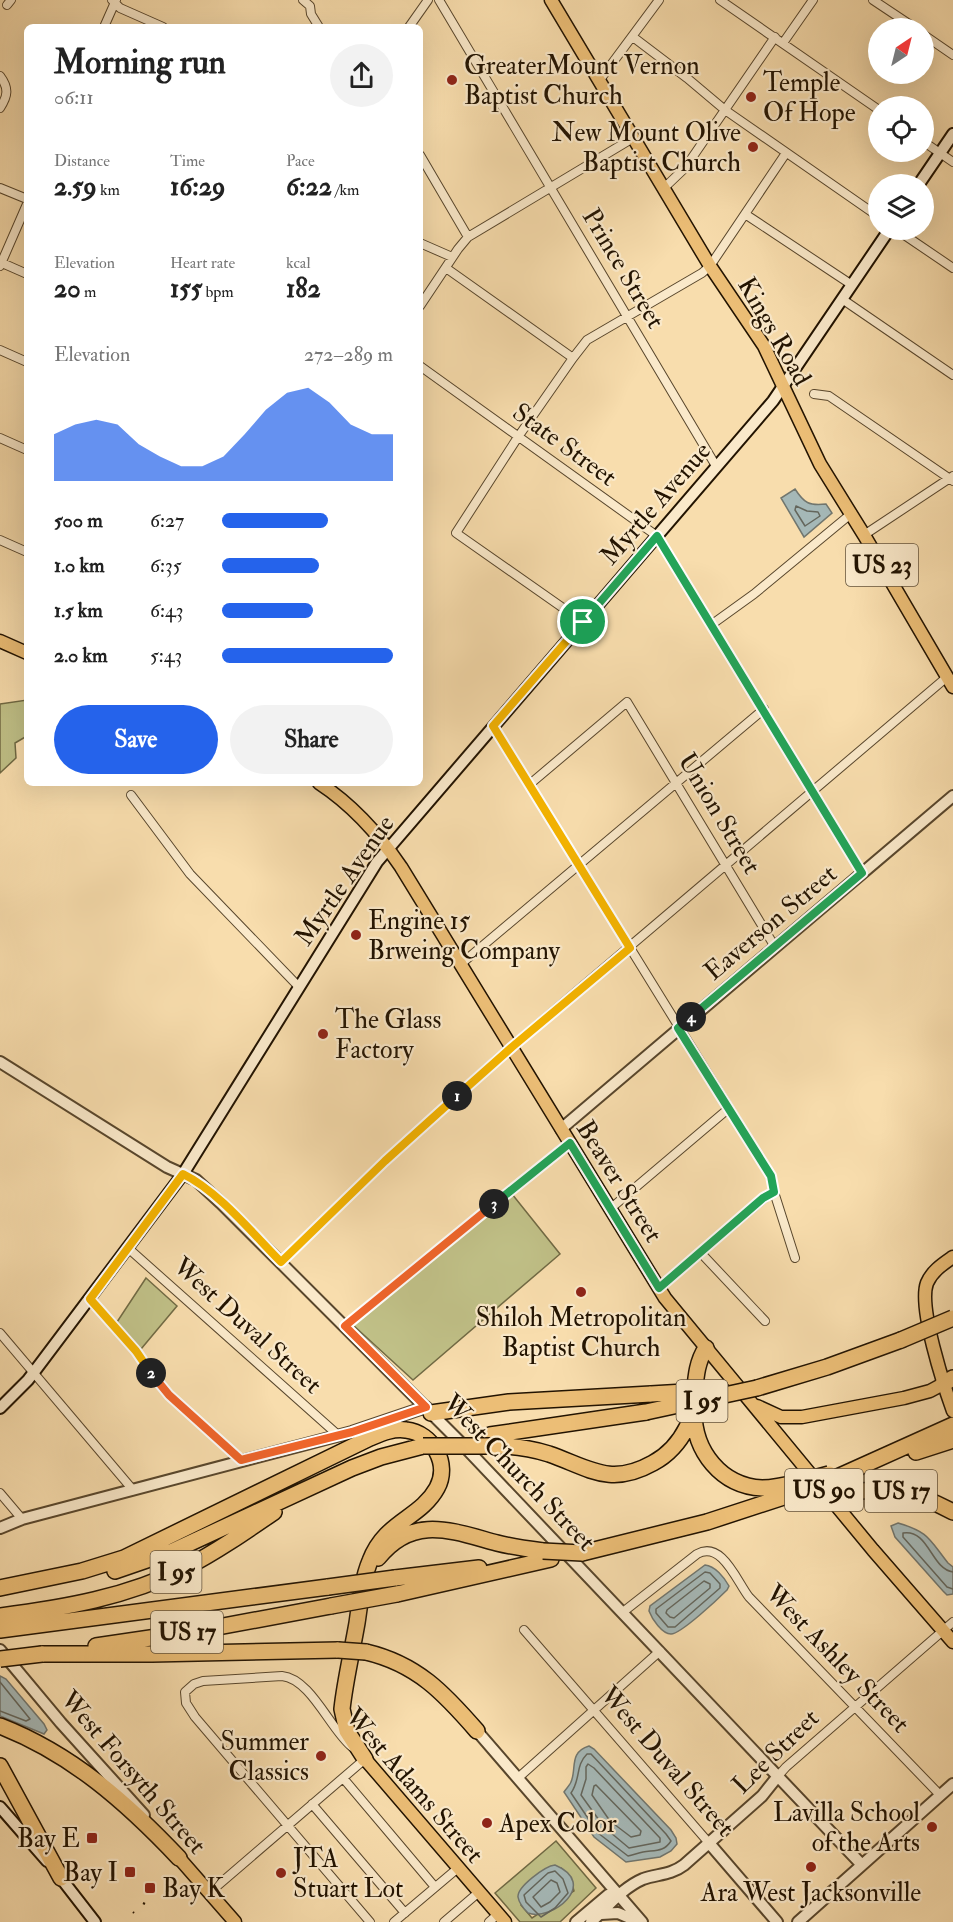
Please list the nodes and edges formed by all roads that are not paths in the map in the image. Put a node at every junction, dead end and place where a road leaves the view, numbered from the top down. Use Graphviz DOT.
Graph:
graph roads {
  1 [pos="303,0"];
  2 [pos="428,0"];
  3 [pos="438,0"];
  4 [pos="551,0"];
  5 [pos="659,0"];
  6 [pos="720,0"];
  7 [pos="813,0"];
  8 [pos="873,0"];
  9 [pos="114,1"];
  10 [pos="313,3"];
  11 [pos="900,18"];
  12 [pos="105,24"];
  13 [pos="156,24"];
  14 [pos="317,24"];
  15 [pos="411,24"];
  16 [pos="633,37"];
  17 [pos="775,37"];
  18 [pos="934,42"];
  19 [pos="783,43"];
  20 [pos="953,55"];
  21 [pos="0,76"];
  22 [pos="600,81"];
  23 [pos="868,102"];
  24 [pos="0,108"];
  25 [pos="725,110"];
  26 [pos="953,134"];
  27 [pos="633,138"];
  28 [pos="934,149"];
  29 [pos="786,153"];
  30 [pos="940,153"];
  31 [pos="423,160"];
  32 [pos="953,162"];
  33 [pos="926,174"];
  34 [pos="0,188"];
  35 [pos="551,188"];
  36 [pos="664,188"];
  37 [pos="24,198"];
  38 [pos="868,209"];
  39 [pos="24,211"];
  40 [pos="745,214"];
  41 [pos="468,237"];
  42 [pos="882,240"];
  43 [pos="912,240"];
  44 [pos="423,244"];
  45 [pos="452,257"];
  46 [pos="1,264"];
  47 [pos="710,266"];
  48 [pos="446,268"];
  49 [pos="953,268"];
  50 [pos="24,273"];
  51 [pos="852,285"];
  52 [pos="842,299"];
  53 [pos="423,302"];
  54 [pos="628,316"];
  55 [pos="0,350"];
  56 [pos="573,358"];
  57 [pos="24,361"];
  58 [pos="423,368"];
  59 [pos="953,375"];
  60 [pos="784,386"];
  61 [pos="813,394"];
  62 [pos="518,437"];
  63 [pos="0,438"];
  64 [pos="24,449"];
  65 [pos="716,466"];
  66 [pos="952,479"];
  67 [pos="852,513"];
  68 [pos="864,534"];
  69 [pos="657,536"];
  70 [pos="0,540"];
  71 [pos="24,551"];
  72 [pos="583,622"];
  73 [pos="711,625"];
  74 [pos="0,641"];
  75 [pos="24,652"];
  76 [pos="950,682"];
  77 [pos="764,709"];
  78 [pos="493,726"];
  79 [pos="530,784"];
  80 [pos="675,784"];
  81 [pos="323,786"];
  82 [pos="814,792"];
  83 [pos="131,795"];
  84 [pos="953,796"];
  85 [pos="388,849"];
  86 [pos="579,864"];
  87 [pos="725,865"];
  88 [pos="862,873"];
  89 [pos="775,947"];
  90 [pos="630,948"];
  91 [pos="461,964"];
  92 [pos="299,987"];
  93 [pos="678,1028"];
  94 [pos="512,1047"];
  95 [pos="0,1062"];
  96 [pos="728,1109"];
  97 [pos="561,1129"];
  98 [pos="570,1143"];
  99 [pos="183,1174"];
  100 [pos="774,1192"];
  101 [pos="610,1209"];
  102 [pos="128,1248"];
  103 [pos="700,1252"];
  104 [pos="953,1257"];
  105 [pos="795,1258"];
  106 [pos="281,1262"];
  107 [pos="659,1288"];
  108 [pos="90,1299"];
  109 [pos="953,1318"];
  110 [pos="765,1321"];
  111 [pos="345,1326"];
  112 [pos="0,1333"];
  113 [pos="706,1348"];
  114 [pos="34,1373"];
  115 [pos="948,1381"];
  116 [pos="694,1394"];
  117 [pos="753,1394"];
  118 [pos="0,1408"];
  119 [pos="429,1410"];
  120 [pos="953,1411"];
  121 [pos="948,1434"];
  122 [pos="338,1435"];
  123 [pos="495,1441"];
  124 [pos="241,1460"];
  125 [pos="832,1476"];
  126 [pos="325,1480"];
  127 [pos="133,1490"];
  128 [pos="805,1490"];
  129 [pos="0,1493"];
  130 [pos="953,1512"];
  131 [pos="22,1519"];
  132 [pos="0,1528"];
  133 [pos="547,1555"];
  134 [pos="0,1588"];
  135 [pos="362,1590"];
  136 [pos="623,1612"];
  137 [pos="4,1615"];
  138 [pos="948,1626"];
  139 [pos="0,1630"];
  140 [pos="524,1630"];
  141 [pos="953,1642"];
  142 [pos="0,1650"];
  143 [pos="660,1651"];
  144 [pos="42,1654"];
  145 [pos="0,1659"];
  146 [pos="855,1707"];
  147 [pos="594,1710"];
  148 [pos="1,1727"];
  149 [pos="477,1731"];
  150 [pos="365,1759"];
  151 [pos="0,1766"];
  152 [pos="778,1776"];
  153 [pos="343,1778"];
  154 [pos="518,1778"];
  155 [pos="953,1784"];
  156 [pos="940,1795"];
  157 [pos="312,1804"];
  158 [pos="0,1807"];
  159 [pos="287,1826"];
  160 [pos="709,1843"];
  161 [pos="179,1858"];
  162 [pos="862,1864"];
  163 [pos="458,1868"];
  164 [pos="61,1878"];
  165 [pos="435,1887"];
  166 [pos="479,1892"];
  167 [pos="209,1893"];
  168 [pos="619,1894"];
  169 [pos="405,1913"];
  170 [pos="497,1919"];
  171 [pos="594,1919"];
  172 [pos="95,1922"];
  173 [pos="234,1922"];
  174 [pos="370,1922"];
  175 [pos="394,1922"];
  176 [pos="444,1922"];
  177 [pos="576,1922"];
  178 [pos="640,1922"];
  179 [pos="777,1922"];
  180 [pos="798,1922"];
  1 -- 10 [label="street"];
  2 -- 15 [label="street"];
  3 -- 35 [label="street, Prince Street"];
  4 -- 22 [label="main road, Kings Road / US 23"];
  5 -- 16 [label="street"];
  6 -- 17 [label="street"];
  7 -- 19 [label="street"];
  8 -- 11 [label="street"];
  9 -- 12 [label="street"];
  9 -- 13 [label="street"];
  10 -- 14 [label="street"];
  16 -- 22 [label="street"];
  16 -- 25 [label="street"];
  17 -- 19 [label="street"];
  17 -- 25 [label="street"];
  18 -- 20 [label="street"];
  19 -- 23 [label="street"];
  21 -- 24 [label="street"];
  22 -- 27 [label="main road, Kings Road / US 23"];
  25 -- 29 [label="street"];
  25 -- 36 [label="street"];
  26 -- 30 [label="street"];
  27 -- 35 [label="street"];
  27 -- 36 [label="main road, Kings Road / US 23"];
  28 -- 30 [label="street"];
  29 -- 38 [label="street"];
  29 -- 40 [label="street"];
  30 -- 32 [label="street"];
  30 -- 33 [label="street"];
  31 -- 41 [label="street"];
  34 -- 37 [label="street"];
  35 -- 41 [label="street"];
  35 -- 54 [label="street, Prince Street"];
  36 -- 47 [label="main road, Kings Road / US 23"];
  39 -- 46 [label="street"];
  40 -- 47 [label="street"];
  40 -- 51 [label="street"];
  41 -- 45 [label="street"];
  42 -- 51 [label="street, Myrtle Avenue"];
  43 -- 49 [label="street"];
  44 -- 45 [label="street"];
  45 -- 48 [label="street"];
  46 -- 50 [label="street"];
  47 -- 54 [label="street"];
  47 -- 60 [label="main road, Kings Road / US 23"];
  48 -- 53 [label="street"];
  48 -- 56 [label="street"];
  51 -- 52 [label="street, Myrtle Avenue"];
  52 -- 59 [label="street"];
  52 -- 60 [label="street, Myrtle Avenue"];
  54 -- 56 [label="street"];
  54 -- 65 [label="street, Prince Street"];
  55 -- 57 [label="street"];
  56 -- 62 [label="street"];
  58 -- 62 [label="street, State Street"];
  60 -- 65 [label="street, Myrtle Avenue"];
  60 -- 67 [label="main road, Kings Road / US 23"];
  61 -- 66 [label="street"];
  62 -- 69 [label="street, State Street"];
  62 -- 72 [label="street"];
  63 -- 64 [label="street"];
  65 -- 69 [label="street, Myrtle Avenue"];
  66 -- 68 [label="street"];
  67 -- 68 [label="main road, Kings Road / US 23"];
  67 -- 73 [label="street"];
  68 -- 76 [label="main road, Kings Road / US 23"];
  69 -- 72 [label="street, Myrtle Avenue"];
  69 -- 73 [label="street, State Street"];
  70 -- 71 [label="street"];
  72 -- 78 [label="street, Myrtle Avenue"];
  73 -- 77 [label="street, State Street"];
  74 -- 75 [label="main road"];
  76 -- 82 [label="street"];
  77 -- 80 [label="street"];
  77 -- 82 [label="street, State Street"];
  78 -- 79 [label="street"];
  78 -- 85 [label="street, Myrtle Avenue"];
  79 -- 80 [label="street, Union Street"];
  79 -- 86 [label="street"];
  80 -- 86 [label="street"];
  80 -- 87 [label="street, Union Street"];
  81 -- 85 [label="main road, Beaver Street / US 90"];
  82 -- 87 [label="street"];
  82 -- 88 [label="street, State Street"];
  83 -- 92 [label="street"];
  84 -- 88 [label="street, Eaverson Street"];
  85 -- 91 [label="main road, Beaver Street / US 90"];
  85 -- 92 [label="street, Myrtle Avenue"];
  86 -- 90 [label="street"];
  86 -- 91 [label="street"];
  87 -- 89 [label="street, Union Street"];
  87 -- 90 [label="street"];
  88 -- 89 [label="street, Eaverson Street"];
  89 -- 93 [label="street, Eaverson Street"];
  90 -- 93 [label="street"];
  90 -- 94 [label="street"];
  91 -- 94 [label="main road, Beaver Street / US 90"];
  92 -- 99 [label="street, Myrtle Avenue"];
  93 -- 96 [label="street"];
  93 -- 97 [label="street, Eaverson Street"];
  94 -- 97 [label="main road, Beaver Street / US 90"];
  94 -- 106 [label="street"];
  95 -- 99 [label="street, West Church Street"];
  96 -- 100 [label="street"];
  96 -- 101 [label="street"];
  97 -- 98 [label="main road, Beaver Street / US 90"];
  98 -- 101 [label="main road, Beaver Street / US 90"];
  98 -- 111 [label="street"];
  99 -- 102 [label="street, Myrtle Avenue"];
  99 -- 106 [label="street, West Church Street"];
  100 -- 103 [label="street"];
  100 -- 105 [label="street"];
  101 -- 107 [label="main road, Beaver Street / US 90"];
  102 -- 108 [label="street, Myrtle Avenue"];
  102 -- 122 [label="street, West Duval Street"];
  103 -- 107 [label="street"];
  103 -- 110 [label="street"];
  104 -- 115 [label="main road"];
  106 -- 111 [label="street, West Church Street"];
  107 -- 113 [label="main road, Beaver Street / US 90"];
  108 -- 114 [label="street, Myrtle Avenue"];
  108 -- 124 [label="street"];
  109 -- 117 [label="highway, I 95, bridge"];
  111 -- 119 [label="street, West Church Street"];
  112 -- 114 [label="street"];
  113 -- 116 [label="highway"];
  113 -- 117 [label="main road, Beaver Street / US 90"];
  114 -- 118 [label="street, Myrtle Avenue"];
  114 -- 127 [label="street"];
  115 -- 117 [label="main road"];
  115 -- 120 [label="main road"];
  116 -- 123 [label="highway"];
  116 -- 128 [label="highway"];
  117 -- 119 [label="highway, bridge"];
  117 -- 123 [label="highway, I 95, bridge"];
  117 -- 138 [label="main road, Beaver Street / US 90"];
  119 -- 122 [label="street"];
  119 -- 136 [label="street, West Church Street"];
  121 -- 125 [label="highway"];
  121 -- 125 [label="highway"];
  122 -- 124 [label="street"];
  123 -- 126 [label="highway, I 95, bridge"];
  124 -- 127 [label="street"];
  125 -- 128 [label="highway, bridge"];
  126 -- 134 [label="highway"];
  126 -- 137 [label="highway, I 95"];
  127 -- 131 [label="street"];
  128 -- 130 [label="highway, US 17, bridge"];
  128 -- 133 [label="highway, bridge"];
  129 -- 131 [label="street"];
  131 -- 132 [label="street"];
  133 -- 135 [label="highway"];
  133 -- 139 [label="highway, I 95, bridge"];
  133 -- 144 [label="highway, US 17, bridge"];
  134 -- 135 [label="highway"];
  135 -- 150 [label="highway"];
  136 -- 143 [label="street, West Church Street"];
  136 -- 146 [label="street, West Ashley Street"];
  138 -- 141 [label="main road, Beaver Street / US 90"];
  138 -- 146 [label="street, Lee Street"];
  140 -- 147 [label="street, West Duval Street"];
  142 -- 161 [label="street, West Forsyth Street"];
  143 -- 147 [label="street"];
  143 -- 152 [label="street, West Church Street"];
  144 -- 145 [label="highway, US 17, bridge"];
  144 -- 149 [label="highway, bridge"];
  146 -- 152 [label="street, Lee Street"];
  146 -- 156 [label="street, West Ashley Street"];
  147 -- 154 [label="street"];
  147 -- 160 [label="street, West Duval Street"];
  148 -- 161 [label="highway"];
  149 -- 154 [label="street"];
  150 -- 153 [label="street"];
  150 -- 159 [label="street, West Adams Street"];
  150 -- 163 [label="main road, West Adams Street"];
  151 -- 164 [label="highway"];
  152 -- 160 [label="street, Lee Street"];
  152 -- 162 [label="street, West Church Street"];
  153 -- 157 [label="street"];
  153 -- 165 [label="street"];
  154 -- 168 [label="street"];
  155 -- 156 [label="street"];
  156 -- 162 [label="street"];
  157 -- 159 [label="street"];
  157 -- 169 [label="street"];
  158 -- 164 [label="street"];
  159 -- 167 [label="street"];
  159 -- 174 [label="street"];
  160 -- 168 [label="street, Lee Street"];
  160 -- 179 [label="street, West Duval Street"];
  161 -- 167 [label="main road, West Forsyth Street"];
  162 -- 180 [label="street"];
  163 -- 165 [label="street"];
  163 -- 166 [label="main road, West Adams Street"];
  164 -- 172 [label="street"];
  165 -- 169 [label="street"];
  166 -- 170 [label="main road, West Adams Street"];
  166 -- 176 [label="street"];
  167 -- 173 [label="main road, West Forsyth Street"];
  168 -- 171 [label="street, Lee Street"];
  168 -- 177 [label="street, Lee Street"];
  168 -- 178 [label="street"];
  169 -- 175 [label="street"];
  171 -- 178 [label="street"];
}
